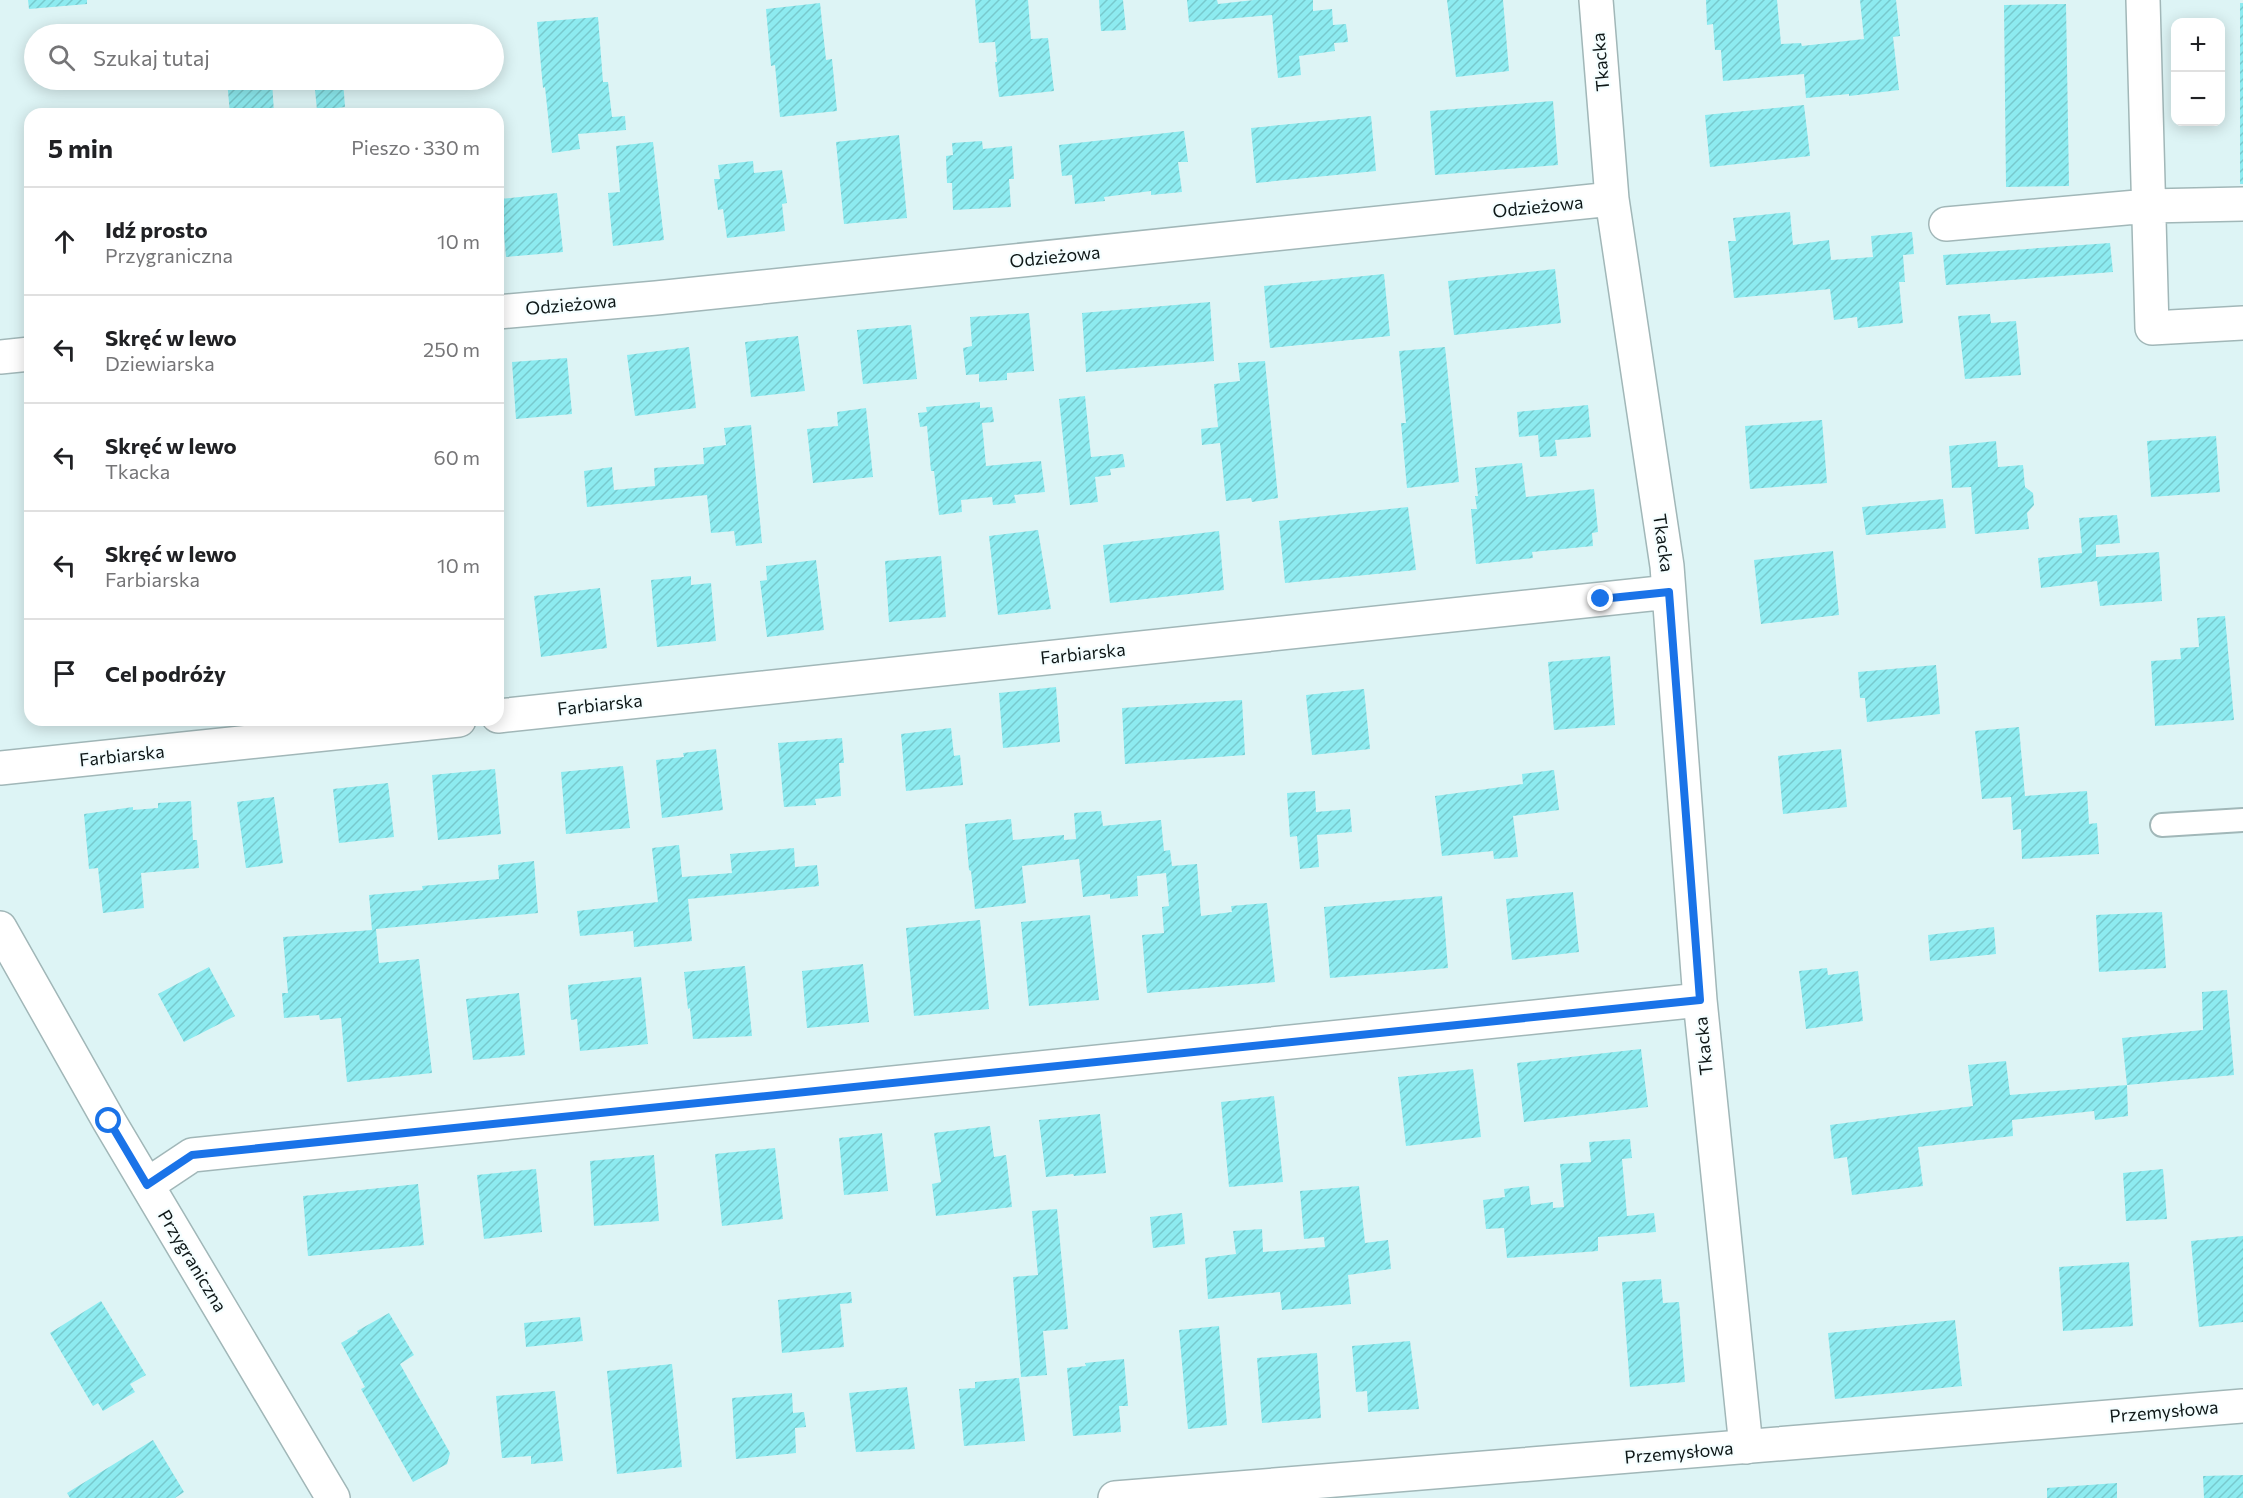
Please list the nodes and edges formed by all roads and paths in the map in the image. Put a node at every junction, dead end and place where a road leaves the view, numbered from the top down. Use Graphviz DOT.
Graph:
graph roads {
  1 [pos="1596,0"];
  2 [pos="2143,0"];
  3 [pos="1612,199"];
  4 [pos="2243,204"];
  5 [pos="2148,206"];
  6 [pos="1946,224"];
  7 [pos="504,311"];
  8 [pos="2243,323"];
  9 [pos="24,355"];
  10 [pos="0,357"];
  11 [pos="1669,592"];
  12 [pos="504,715"];
  13 [pos="402,726"];
  14 [pos="0,768"];
  15 [pos="2243,820"];
  16 [pos="2162,825"];
  17 [pos="0,928"];
  18 [pos="1700,1000"];
  19 [pos="147,1185"];
  20 [pos="2243,1406"];
  21 [pos="1746,1447"];
  22 [pos="333,1498"];
  23 [pos="1116,1498"];
  1 -- 3 [label="street, Tkacka"];
  2 -- 5 [label="street"];
  3 -- 7 [label="street, Odzieżowa"];
  3 -- 11 [label="street, Tkacka"];
  4 -- 5 [label="street"];
  5 -- 6 [label="street"];
  5 -- 8 [label="street"];
  9 -- 10 [label="street"];
  11 -- 12 [label="street, Farbiarska"];
  11 -- 18 [label="street, Tkacka"];
  13 -- 14 [label="street, Farbiarska"];
  15 -- 16 [label="lane"];
  17 -- 19 [label="street, Przygraniczna"];
  18 -- 19 [label="street"];
  18 -- 21 [label="street, Tkacka"];
  19 -- 22 [label="street, Przygraniczna"];
  20 -- 21 [label="street, Przemysłowa"];
  21 -- 23 [label="street, Przemysłowa"];
}
